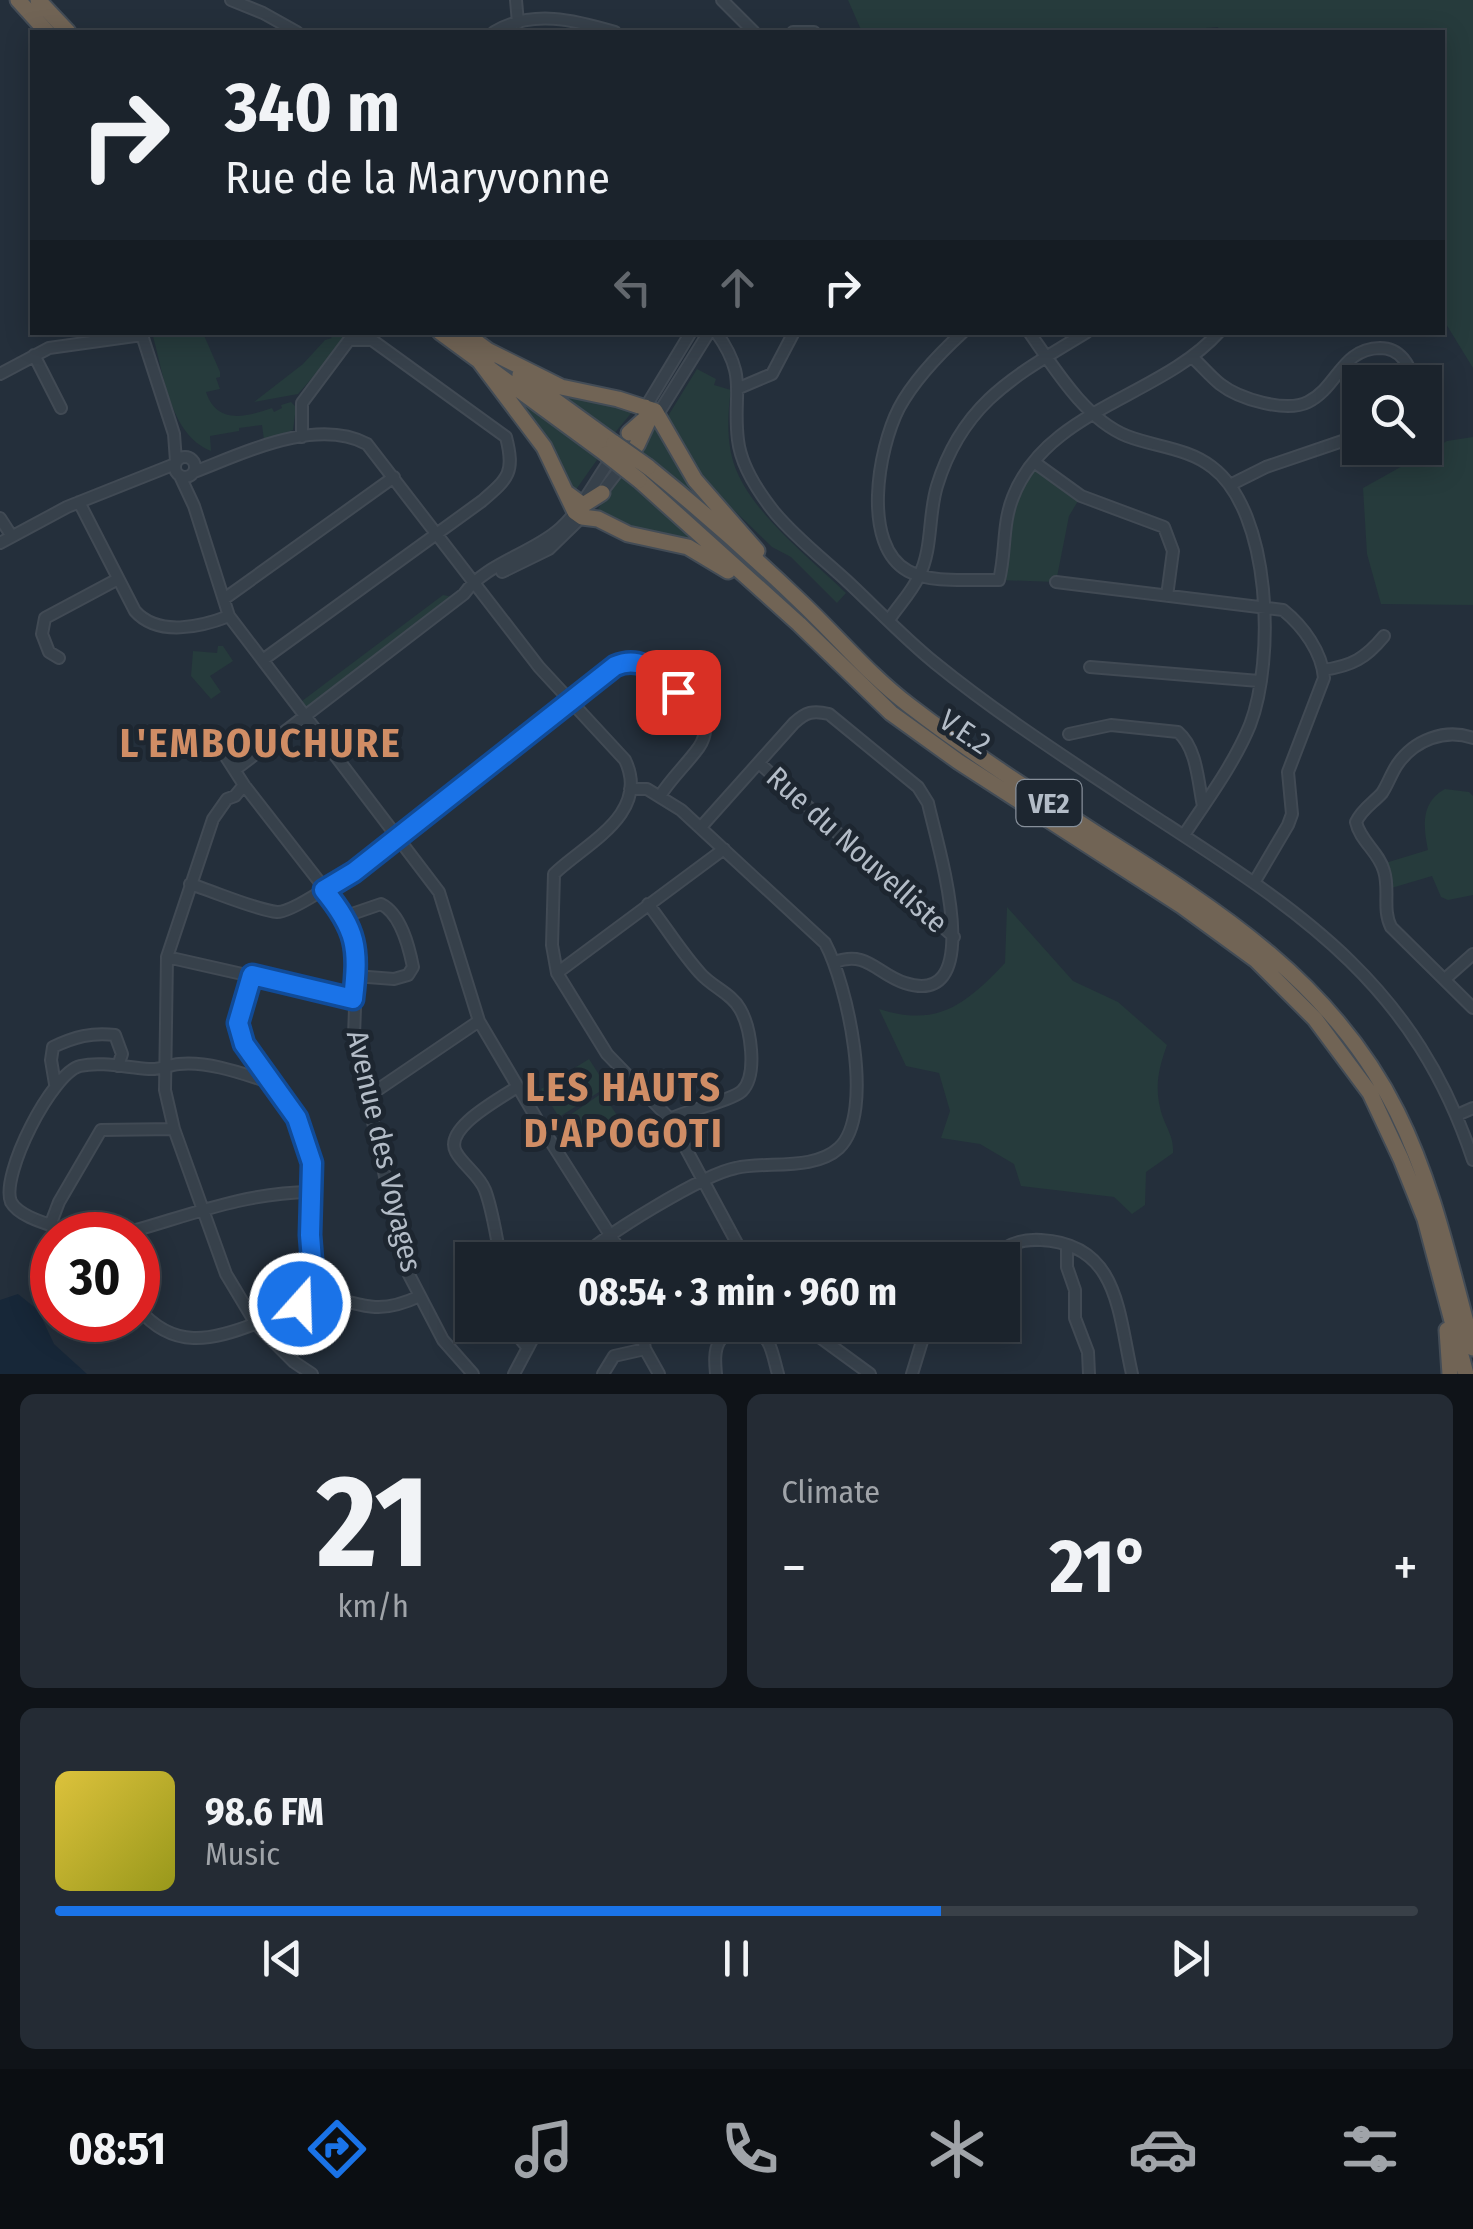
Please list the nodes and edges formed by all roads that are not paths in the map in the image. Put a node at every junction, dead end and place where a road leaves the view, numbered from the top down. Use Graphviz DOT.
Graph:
graph roads {
  1 [pos="18,0"];
  2 [pos="38,0"];
  3 [pos="231,0"];
  4 [pos="516,0"];
  5 [pos="722,0"];
  6 [pos="518,22"];
  7 [pos="45,30"];
  8 [pos="66,30"];
  9 [pos="294,30"];
  10 [pos="499,30"];
  11 [pos="606,30"];
  12 [pos="752,30"];
  13 [pos="135,335"];
  14 [pos="142,335"];
  15 [pos="446,335"];
  16 [pos="466,335"];
  17 [pos="690,335"];
  18 [pos="711,335"];
  19 [pos="716,335"];
  20 [pos="792,335"];
  21 [pos="960,335"];
  22 [pos="1032,335"];
  23 [pos="1083,335"];
  24 [pos="1217,335"];
  25 [pos="34,355"];
  26 [pos="484,356"];
  27 [pos="1046,357"];
  28 [pos="1192,357"];
  29 [pos="1408,365"];
  30 [pos="0,374"];
  31 [pos="740,388"];
  32 [pos="61,408"];
  33 [pos="651,412"];
  34 [pos="1094,414"];
  35 [pos="302,437"];
  36 [pos="633,439"];
  37 [pos="1342,441"];
  38 [pos="1034,462"];
  39 [pos="184,468"];
  40 [pos="643,474"];
  41 [pos="394,478"];
  42 [pos="1230,485"];
  43 [pos="79,502"];
  44 [pos="586,504"];
  45 [pos="0,518"];
  46 [pos="437,534"];
  47 [pos="11,535"];
  48 [pos="0,543"];
  49 [pos="919,577"];
  50 [pos="118,579"];
  51 [pos="473,581"];
  52 [pos="1056,582"];
  53 [pos="1168,596"];
  54 [pos="224,599"];
  55 [pos="798,599"];
  56 [pos="1265,608"];
  57 [pos="230,616"];
  58 [pos="888,620"];
  59 [pos="799,624"];
  60 [pos="1384,636"];
  61 [pos="59,658"];
  62 [pos="264,660"];
  63 [pos="1090,667"];
  64 [pos="1324,670"];
  65 [pos="1259,682"];
  66 [pos="570,702"];
  67 [pos="307,714"];
  68 [pos="1068,734"];
  69 [pos="1473,738"];
  70 [pos="219,746"];
  71 [pos="759,763"];
  72 [pos="236,769"];
  73 [pos="244,785"];
  74 [pos="630,788"];
  75 [pos="660,796"];
  76 [pos="1203,806"];
  77 [pos="701,827"];
  78 [pos="1184,835"];
  79 [pos="396,837"];
  80 [pos="724,849"];
  81 [pos="1254,880"];
  82 [pos="190,884"];
  83 [pos="324,890"];
  84 [pos="648,904"];
  85 [pos="346,916"];
  86 [pos="954,938"];
  87 [pos="1473,954"];
  88 [pos="166,957"];
  89 [pos="835,962"];
  90 [pos="558,974"];
  91 [pos="252,975"];
  92 [pos="356,976"];
  93 [pos="1445,978"];
  94 [pos="353,999"];
  95 [pos="1473,1008"];
  96 [pos="479,1020"];
  97 [pos="118,1066"];
  98 [pos="162,1070"];
  99 [pos="269,1082"];
  100 [pos="55,1084"];
  101 [pos="517,1087"];
  102 [pos="367,1097"];
  103 [pos="1473,1108"];
  104 [pos="1457,1115"];
  105 [pos="670,1119"];
  106 [pos="174,1129"];
  107 [pos="1473,1160"];
  108 [pos="702,1180"];
  109 [pos="310,1192"];
  110 [pos="202,1208"];
  111 [pos="55,1212"];
  112 [pos="30,1218"];
  113 [pos="160,1222"];
  114 [pos="611,1234"];
  115 [pos="497,1242"];
  116 [pos="601,1242"];
  117 [pos="616,1242"];
  118 [pos="735,1242"];
  119 [pos="1018,1242"];
  120 [pos="1067,1245"];
  121 [pos="1451,1293"];
  122 [pos="420,1296"];
  123 [pos="315,1298"];
  124 [pos="256,1324"];
  125 [pos="160,1328"];
  126 [pos="1473,1328"];
  127 [pos="523,1342"];
  128 [pos="531,1342"];
  129 [pos="644,1342"];
  130 [pos="826,1342"];
  131 [pos="922,1342"];
  132 [pos="528,1348"];
  133 [pos="645,1348"];
  134 [pos="1473,1348"];
  135 [pos="312,1374"];
  136 [pos="474,1374"];
  137 [pos="514,1374"];
  138 [pos="602,1374"];
  139 [pos="658,1374"];
  140 [pos="716,1374"];
  141 [pos="778,1374"];
  142 [pos="870,1374"];
  143 [pos="912,1374"];
  144 [pos="1089,1374"];
  145 [pos="1132,1374"];
  146 [pos="1450,1374"];
  147 [pos="1466,1374"];
  1 -- 7 [label="highway"];
  2 -- 8 [label="highway"];
  3 -- 9 [label="street"];
  4 -- 6 [label="street"];
  5 -- 12 [label="street"];
  6 -- 10 [label="street"];
  6 -- 11 [label="street"];
  13 -- 25 [label="street"];
  14 -- 39 [label="street"];
  15 -- 26 [label="highway, V.E.2 / VE2"];
  16 -- 26 [label="highway, V.E.2 / VE2"];
  17 -- 33 [label="street"];
  18 -- 33 [label="street"];
  19 -- 31 [label="street"];
  20 -- 31 [label="street"];
  21 -- 49 [label="street"];
  22 -- 27 [label="street"];
  23 -- 27 [label="street"];
  24 -- 28 [label="street"];
  25 -- 30 [label="street"];
  25 -- 32 [label="street"];
  26 -- 33 [label="highway"];
  26 -- 40 [label="highway, V.E.2 / VE2, bridge"];
  26 -- 44 [label="highway"];
  27 -- 34 [label="street"];
  27 -- 49 [label="street"];
  28 -- 29 [label="street"];
  28 -- 34 [label="street"];
  31 -- 58 [label="street"];
  33 -- 36 [label="highway"];
  33 -- 55 [label="highway"];
  34 -- 38 [label="street"];
  34 -- 42 [label="street"];
  35 -- 39 [label="street"];
  35 -- 41 [label="street"];
  35 -- 46 [label="street"];
  36 -- 44 [label="street"];
  37 -- 42 [label="street"];
  38 -- 49 [label="street"];
  38 -- 53 [label="street"];
  39 -- 43 [label="street"];
  39 -- 54 [label="street"];
  40 -- 55 [label="highway, V.E.2 / VE2"];
  40 -- 59 [label="highway, V.E.2 / VE2"];
  41 -- 46 [label="street"];
  41 -- 54 [label="street"];
  42 -- 56 [label="street"];
  43 -- 47 [label="street"];
  43 -- 50 [label="street"];
  44 -- 51 [label="street"];
  44 -- 59 [label="highway"];
  45 -- 47 [label="street"];
  46 -- 51 [label="street"];
  46 -- 62 [label="street"];
  47 -- 48 [label="street"];
  49 -- 58 [label="street"];
  50 -- 57 [label="street"];
  50 -- 61 [label="street"];
  51 -- 66 [label="street"];
  51 -- 67 [label="street"];
  52 -- 53 [label="street"];
  53 -- 56 [label="street"];
  54 -- 57 [label="street"];
  55 -- 121 [label="highway, V.E.2 / VE2"];
  56 -- 64 [label="street"];
  56 -- 65 [label="street"];
  57 -- 62 [label="street"];
  58 -- 78 [label="street"];
  59 -- 121 [label="highway, V.E.2 / VE2"];
  60 -- 64 [label="street"];
  62 -- 67 [label="street"];
  63 -- 65 [label="street"];
  64 -- 81 [label="street"];
  65 -- 76 [label="street"];
  66 -- 74 [label="street"];
  66 -- 75 [label="street"];
  66 -- 79 [label="street"];
  67 -- 72 [label="street"];
  67 -- 79 [label="street"];
  68 -- 76 [label="street"];
  69 -- 93 [label="street"];
  70 -- 72 [label="street, Avenue des Voyages"];
  71 -- 77 [label="street"];
  71 -- 86 [label="street, Rue du Nouvelliste"];
  71 -- 86 [label="street"];
  72 -- 73 [label="street, Avenue des Voyages"];
  73 -- 82 [label="street"];
  73 -- 83 [label="street, Avenue des Voyages"];
  74 -- 75 [label="street"];
  74 -- 90 [label="street"];
  75 -- 77 [label="street"];
  76 -- 78 [label="street"];
  77 -- 80 [label="street"];
  78 -- 81 [label="street"];
  79 -- 83 [label="street"];
  79 -- 96 [label="street"];
  80 -- 84 [label="street"];
  80 -- 89 [label="street"];
  81 -- 104 [label="street"];
  82 -- 83 [label="street"];
  82 -- 88 [label="street"];
  83 -- 85 [label="street, Avenue des Voyages"];
  84 -- 90 [label="street"];
  84 -- 105 [label="street"];
  85 -- 92 [label="street, Avenue des Voyages"];
  85 -- 92 [label="street"];
  86 -- 89 [label="street"];
  87 -- 93 [label="street"];
  88 -- 91 [label="street"];
  88 -- 98 [label="street"];
  89 -- 108 [label="street"];
  90 -- 105 [label="street"];
  91 -- 94 [label="street"];
  91 -- 99 [label="street"];
  92 -- 94 [label="street, Avenue des Voyages"];
  93 -- 95 [label="street"];
  94 -- 102 [label="street, Avenue des Voyages"];
  96 -- 101 [label="street"];
  96 -- 102 [label="street"];
  97 -- 98 [label="street"];
  97 -- 100 [label="street"];
  97 -- 100 [label="street"];
  98 -- 99 [label="street"];
  98 -- 106 [label="street"];
  99 -- 109 [label="street"];
  100 -- 112 [label="street"];
  101 -- 114 [label="street"];
  101 -- 115 [label="street"];
  102 -- 122 [label="street, Avenue des Voyages"];
  103 -- 104 [label="street"];
  104 -- 107 [label="street"];
  105 -- 108 [label="street"];
  106 -- 110 [label="street"];
  106 -- 111 [label="street"];
  108 -- 114 [label="street"];
  108 -- 118 [label="street"];
  109 -- 110 [label="street"];
  109 -- 123 [label="street"];
  110 -- 113 [label="street"];
  110 -- 124 [label="street"];
  114 -- 116 [label="street"];
  114 -- 117 [label="street"];
  119 -- 120 [label="street"];
  120 -- 144 [label="street"];
  120 -- 145 [label="street"];
  121 -- 126 [label="highway"];
  121 -- 134 [label="highway, V.E.2 / VE2"];
  121 -- 146 [label="highway"];
  121 -- 147 [label="highway, V.E.2 / VE2"];
  122 -- 123 [label="street"];
  122 -- 136 [label="street, Avenue des Voyages"];
  123 -- 124 [label="street"];
  124 -- 125 [label="street"];
  124 -- 135 [label="street"];
  127 -- 132 [label="street"];
  128 -- 132 [label="street"];
  129 -- 133 [label="street"];
  130 -- 142 [label="street"];
  131 -- 143 [label="street"];
  132 -- 137 [label="street"];
  133 -- 138 [label="street"];
  133 -- 139 [label="street"];
  140 -- 141 [label="street"];
}
